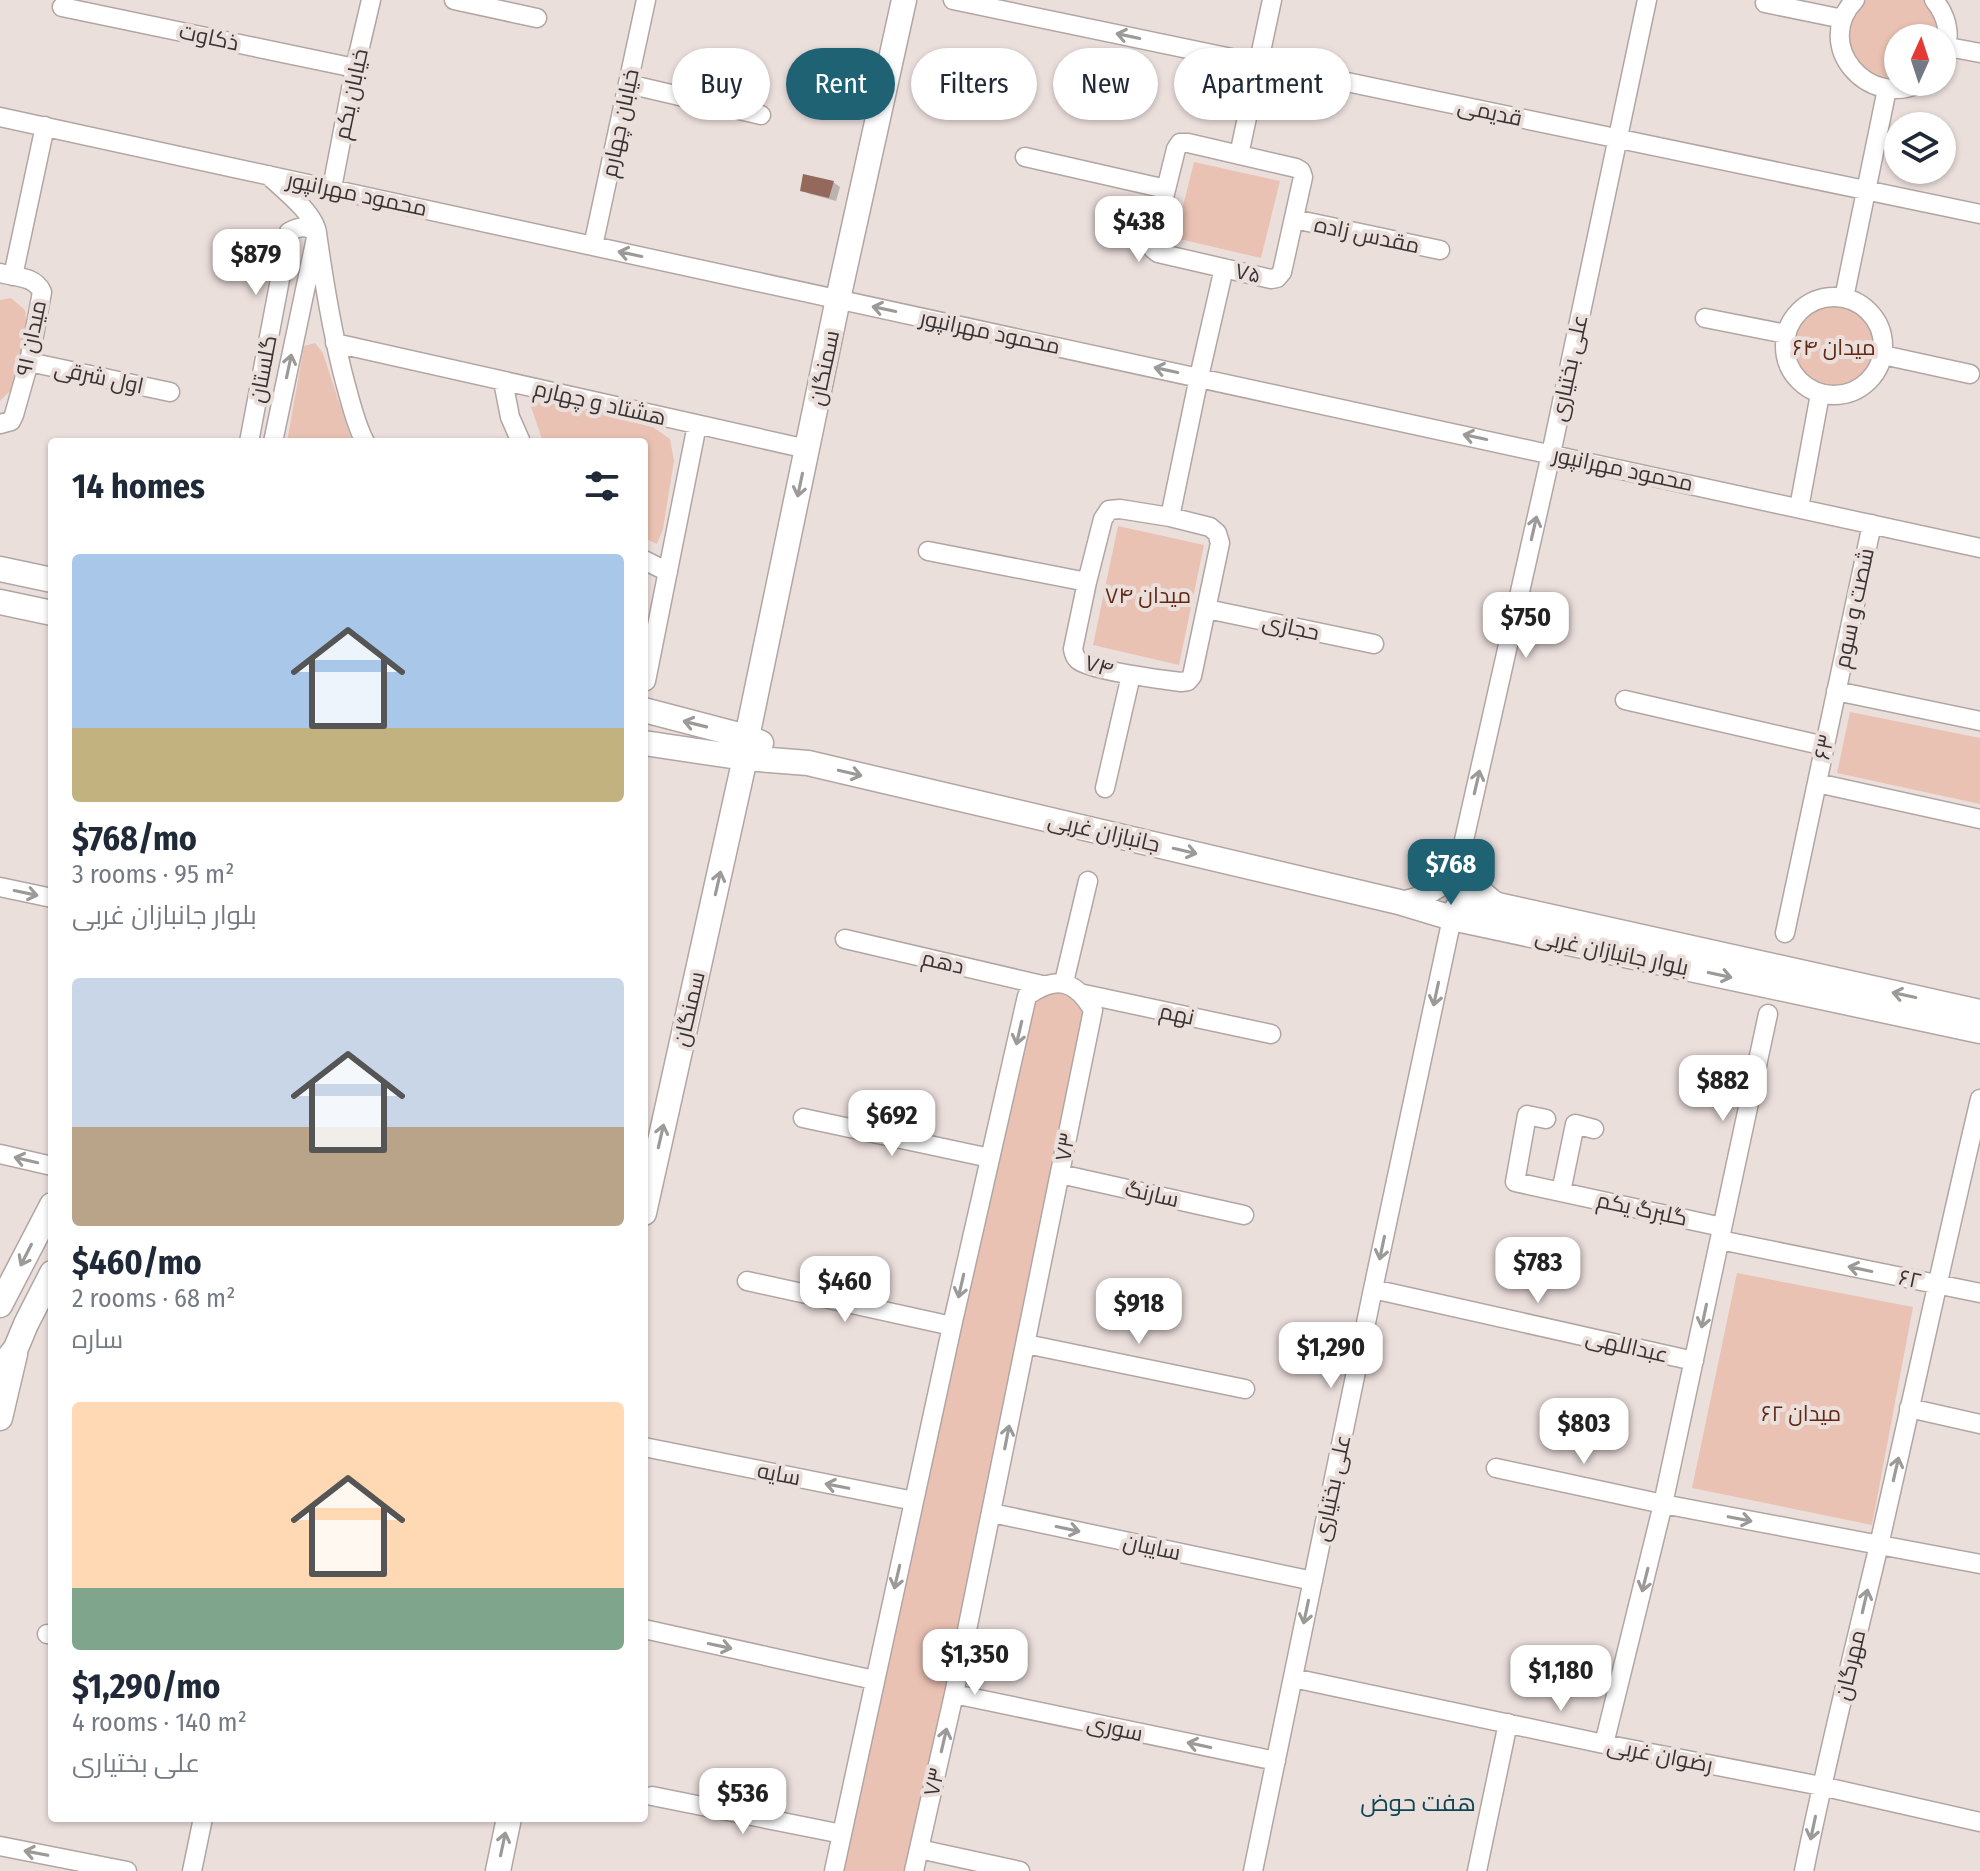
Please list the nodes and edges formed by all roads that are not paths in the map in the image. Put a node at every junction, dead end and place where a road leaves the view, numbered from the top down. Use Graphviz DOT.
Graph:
graph roads {
  1 [pos="371,0"];
  2 [pos="454,0"];
  3 [pos="646,0"];
  4 [pos="904,0"];
  5 [pos="953,0"];
  6 [pos="1272,0"];
  7 [pos="1647,0"];
  8 [pos="1855,0"];
  9 [pos="1934,0"];
  10 [pos="1765,3"];
  11 [pos="62,7"];
  12 [pos="537,18"];
  13 [pos="1843,19"];
  14 [pos="1947,24"];
  15 [pos="1186,48"];
  16 [pos="1262,48"];
  17 [pos="1980,53"];
  18 [pos="1956,54"];
  19 [pos="355,68"];
  20 [pos="1351,82"];
  21 [pos="628,84"];
  22 [pos="1884,88"];
  23 [pos="672,94"];
  24 [pos="1886,96"];
  25 [pos="0,117"];
  26 [pos="1247,120"];
  27 [pos="45,126"];
  28 [pos="1618,139"];
  29 [pos="1239,155"];
  30 [pos="1025,157"];
  31 [pos="268,175"];
  32 [pos="332,188"];
  33 [pos="1166,189"];
  34 [pos="1866,190"];
  35 [pos="1980,214"];
  36 [pos="1294,219"];
  37 [pos="317,233"];
  38 [pos="593,246"];
  39 [pos="1440,250"];
  40 [pos="1224,268"];
  41 [pos="6,274"];
  42 [pos="1844,298"];
  43 [pos="838,299"];
  44 [pos="1705,318"];
  45 [pos="1786,334"];
  46 [pos="335,343"];
  47 [pos="1883,355"];
  48 [pos="29,362"];
  49 [pos="1970,374"];
  50 [pos="1199,377"];
  51 [pos="503,381"];
  52 [pos="170,392"];
  53 [pos="1820,394"];
  54 [pos="0,424"];
  55 [pos="697,425"];
  56 [pos="250,438"];
  57 [pos="274,438"];
  58 [pos="363,438"];
  59 [pos="519,438"];
  60 [pos="807,449"];
  61 [pos="1551,454"];
  62 [pos="1799,508"];
  63 [pos="1170,517"];
  64 [pos="1872,524"];
  65 [pos="1980,548"];
  66 [pos="928,551"];
  67 [pos="648,562"];
  68 [pos="0,569"];
  69 [pos="668,572"];
  70 [pos="48,579"];
  71 [pos="1087,582"];
  72 [pos="0,602"];
  73 [pos="1207,609"];
  74 [pos="48,612"];
  75 [pos="1374,644"];
  76 [pos="648,671"];
  77 [pos="1131,675"];
  78 [pos="1836,691"];
  79 [pos="1625,700"];
  80 [pos="648,711"];
  81 [pos="1980,721"];
  82 [pos="648,743"];
  83 [pos="1825,746"];
  84 [pos="746,748"];
  85 [pos="1817,783"];
  86 [pos="1105,788"];
  87 [pos="1980,819"];
  88 [pos="1460,858"];
  89 [pos="1088,881"];
  90 [pos="0,887"];
  91 [pos="48,897"];
  92 [pos="1399,902"];
  93 [pos="1503,907"];
  94 [pos="1452,918"];
  95 [pos="1785,933"];
  96 [pos="845,939"];
  97 [pos="1064,982"];
  98 [pos="1042,985"];
  99 [pos="1084,994"];
  100 [pos="1980,1012"];
  101 [pos="1768,1014"];
  102 [pos="1980,1031"];
  103 [pos="1271,1034"];
  104 [pos="1980,1099"];
  105 [pos="803,1118"];
  106 [pos="1546,1119"];
  107 [pos="1594,1129"];
  108 [pos="0,1154"];
  109 [pos="990,1158"];
  110 [pos="48,1165"];
  111 [pos="1060,1174"];
  112 [pos="1561,1192"];
  113 [pos="648,1195"];
  114 [pos="48,1213"];
  115 [pos="1244,1215"];
  116 [pos="1721,1233"];
  117 [pos="48,1281"];
  118 [pos="747,1281"];
  119 [pos="1936,1285"];
  120 [pos="1373,1289"];
  121 [pos="1980,1293"];
  122 [pos="0,1305"];
  123 [pos="952,1326"];
  124 [pos="1026,1344"];
  125 [pos="16,1348"];
  126 [pos="1694,1361"];
  127 [pos="0,1369"];
  128 [pos="1245,1389"];
  129 [pos="1909,1408"];
  130 [pos="0,1418"];
  131 [pos="1980,1424"];
  132 [pos="648,1448"];
  133 [pos="1496,1468"];
  134 [pos="914,1501"];
  135 [pos="1663,1504"];
  136 [pos="992,1513"];
  137 [pos="1878,1545"];
  138 [pos="1980,1564"];
  139 [pos="1313,1581"];
  140 [pos="648,1630"];
  141 [pos="1293,1678"];
  142 [pos="874,1680"];
  143 [pos="954,1694"];
  144 [pos="1508,1723"];
  145 [pos="1604,1744"];
  146 [pos="1276,1761"];
  147 [pos="1821,1786"];
  148 [pos="652,1796"];
  149 [pos="202,1822"];
  150 [pos="508,1822"];
  151 [pos="1980,1822"];
  152 [pos="842,1834"];
  153 [pos="0,1846"];
  154 [pos="919,1849"];
  155 [pos="127,1871"];
  156 [pos="192,1871"];
  157 [pos="498,1871"];
  158 [pos="834,1871"];
  159 [pos="914,1871"];
  160 [pos="1020,1871"];
  161 [pos="1253,1871"];
  162 [pos="1477,1871"];
  163 [pos="1804,1871"];
  1 -- 19 [label="street, خیابان یکم"];
  2 -- 12 [label="street"];
  3 -- 21 [label="street, خیابان چهارم"];
  4 -- 43 [label="main road, سمنگان"];
  15 -- 5 [label="street, قدیمی, one-way"];
  6 -- 16 [label="street"];
  7 -- 28 [label="street, علی بختیاری"];
  8 -- 13 [label="street"];
  9 -- 14 [label="street"];
  10 -- 13 [label="street"];
  11 -- 19 [label="street, ذکاوت"];
  13 -- 22 [label="street"];
  17 -- 18 [label="street"];
  19 -- 32 [label="street, خیابان یکم"];
  20 -- 28 [label="street, قدیمی"];
  21 -- 23 [label="street"];
  21 -- 38 [label="street, خیابان چهارم"];
  24 -- 34 [label="street"];
  25 -- 27 [label="street, محمود مهرانپور"];
  26 -- 29 [label="street"];
  27 -- 31 [label="street, محمود مهرانپور"];
  27 -- 41 [label="street"];
  28 -- 34 [label="street, قدیمی"];
  28 -- 61 [label="street, علی بختیاری"];
  29 -- 33 [label="street, ۷۵"];
  29 -- 36 [label="street, ۷۵"];
  30 -- 33 [label="street"];
  31 -- 32 [label="street, محمود مهرانپور"];
  31 -- 37 [label="street"];
  32 -- 38 [label="street, محمود مهرانپور"];
  33 -- 40 [label="street, ۷۵"];
  34 -- 35 [label="street, قدیمی"];
  34 -- 42 [label="street"];
  36 -- 39 [label="street, مقدس زاده"];
  36 -- 40 [label="street, ۷۵"];
  37 -- 46 [label="street"];
  37 -- 56 [label="street, گلستان"];
  57 -- 37 [label="street, گلستان, one-way"];
  43 -- 38 [label="street, محمود مهرانپور, one-way"];
  40 -- 50 [label="street"];
  41 -- 48 [label="street, میدان ۹۱"];
  42 -- 45 [label="street"];
  42 -- 47 [label="street"];
  50 -- 43 [label="street, محمود مهرانپور, one-way"];
  43 -- 60 [label="main road, سمنگان"];
  44 -- 45 [label="street"];
  45 -- 53 [label="street"];
  46 -- 51 [label="street, هشتاد و چهارم"];
  46 -- 58 [label="street"];
  47 -- 49 [label="street"];
  47 -- 53 [label="street"];
  48 -- 52 [label="street, اول شرقی"];
  48 -- 54 [label="street, میدان ۹۱"];
  61 -- 50 [label="street, محمود مهرانپور, one-way"];
  50 -- 63 [label="street"];
  51 -- 55 [label="street, هشتاد و چهارم"];
  51 -- 59 [label="street, هشتاد و چهارم"];
  53 -- 62 [label="street"];
  55 -- 60 [label="street, هشتاد و چهارم"];
  55 -- 69 [label="street, هشتاد و چهارم"];
  60 -- 84 [label="main road, سمنگان, one-way"];
  61 -- 62 [label="street, محمود مهرانپور"];
  88 -- 61 [label="street, علی بختیاری, one-way"];
  62 -- 64 [label="street, محمود مهرانپور"];
  63 -- 71 [label="street, ۷۴"];
  63 -- 73 [label="street, ۷۴"];
  64 -- 65 [label="street, محمود مهرانپور"];
  64 -- 78 [label="street, شصت و سوم"];
  66 -- 71 [label="street"];
  67 -- 69 [label="street"];
  68 -- 70 [label="main road"];
  69 -- 76 [label="street, هشتاد و چهارم"];
  71 -- 77 [label="street, ۷۴"];
  72 -- 74 [label="main road"];
  73 -- 75 [label="street, حجازی"];
  73 -- 77 [label="street, ۷۴"];
  77 -- 86 [label="street"];
  78 -- 81 [label="street"];
  78 -- 83 [label="street, ۶۳"];
  79 -- 83 [label="street"];
  84 -- 80 [label="main road, جانبازان غربی, one-way"];
  82 -- 84 [label="main road, جانبازان غربی"];
  83 -- 85 [label="street, ۶۳"];
  84 -- 92 [label="main road, جانبازان غربی, one-way"];
  113 -- 84 [label="main road, سمنگان, one-way"];
  85 -- 87 [label="street, ۶۳"];
  85 -- 95 [label="street"];
  88 -- 92 [label="street, جانبازان غربی"];
  88 -- 93 [label="street"];
  89 -- 97 [label="street"];
  90 -- 91 [label="street, one-way"];
  92 -- 94 [label="main road, جانبازان غربی"];
  93 -- 94 [label="main road, بلوار جانبازان غربی"];
  100 -- 93 [label="main road, بلوار جانبازان غربی, one-way"];
  94 -- 102 [label="main road, بلوار جانبازان غربی, one-way"];
  94 -- 120 [label="street, علی بختیاری, one-way"];
  96 -- 98 [label="street, دهم"];
  97 -- 98 [label="street"];
  97 -- 99 [label="street"];
  98 -- 109 [label="street, one-way"];
  99 -- 103 [label="street, نهم"];
  99 -- 111 [label="street, ۷۳"];
  101 -- 116 [label="street"];
  104 -- 119 [label="street"];
  105 -- 109 [label="street"];
  106 -- 112 [label="street, گلبرگ یکم"];
  107 -- 112 [label="street"];
  110 -- 108 [label="street, one-way"];
  109 -- 123 [label="street, one-way"];
  111 -- 115 [label="street, سارنگ"];
  111 -- 124 [label="street, ۷۳"];
  112 -- 116 [label="street, گلبرگ یکم"];
  114 -- 122 [label="main road, one-way"];
  119 -- 116 [label="street, ۶۲, one-way"];
  116 -- 126 [label="street, one-way"];
  117 -- 125 [label="main road"];
  118 -- 123 [label="street"];
  119 -- 121 [label="street"];
  119 -- 129 [label="street, ۶۲"];
  120 -- 126 [label="street, عبداللهی"];
  120 -- 139 [label="street, علی بختیاری"];
  123 -- 134 [label="street"];
  124 -- 128 [label="street"];
  136 -- 124 [label="street, ۷۳, one-way"];
  125 -- 127 [label="main road"];
  125 -- 130 [label="main road"];
  126 -- 135 [label="street"];
  129 -- 131 [label="street"];
  137 -- 129 [label="street, ۶۲, one-way"];
  134 -- 132 [label="street, سایه, one-way"];
  133 -- 135 [label="street"];
  134 -- 142 [label="street, one-way"];
  135 -- 137 [label="street, one-way"];
  135 -- 145 [label="street, one-way"];
  136 -- 139 [label="street, سایبان, one-way"];
  136 -- 143 [label="street, ۷۳"];
  137 -- 138 [label="street"];
  147 -- 137 [label="street, مهرگان, one-way"];
  139 -- 141 [label="street, علی بختیاری, one-way"];
  140 -- 142 [label="street, one-way"];
  141 -- 144 [label="street, رضوان غربی"];
  141 -- 146 [label="street, علی بختیاری"];
  142 -- 152 [label="street"];
  146 -- 143 [label="street, سوری, one-way"];
  154 -- 143 [label="street, ۷۳, one-way"];
  144 -- 145 [label="street, رضوان غربی"];
  144 -- 162 [label="street"];
  145 -- 147 [label="street, رضوان غربی"];
  146 -- 161 [label="street, علی بختیاری"];
  147 -- 151 [label="street, رضوان غربی"];
  147 -- 163 [label="street, مهرگان, one-way"];
  148 -- 152 [label="street"];
  149 -- 156 [label="street"];
  157 -- 150 [label="main road, one-way"];
  152 -- 158 [label="street"];
  155 -- 153 [label="street, one-way"];
  154 -- 159 [label="street, ۷۳"];
  154 -- 160 [label="street"];
}
